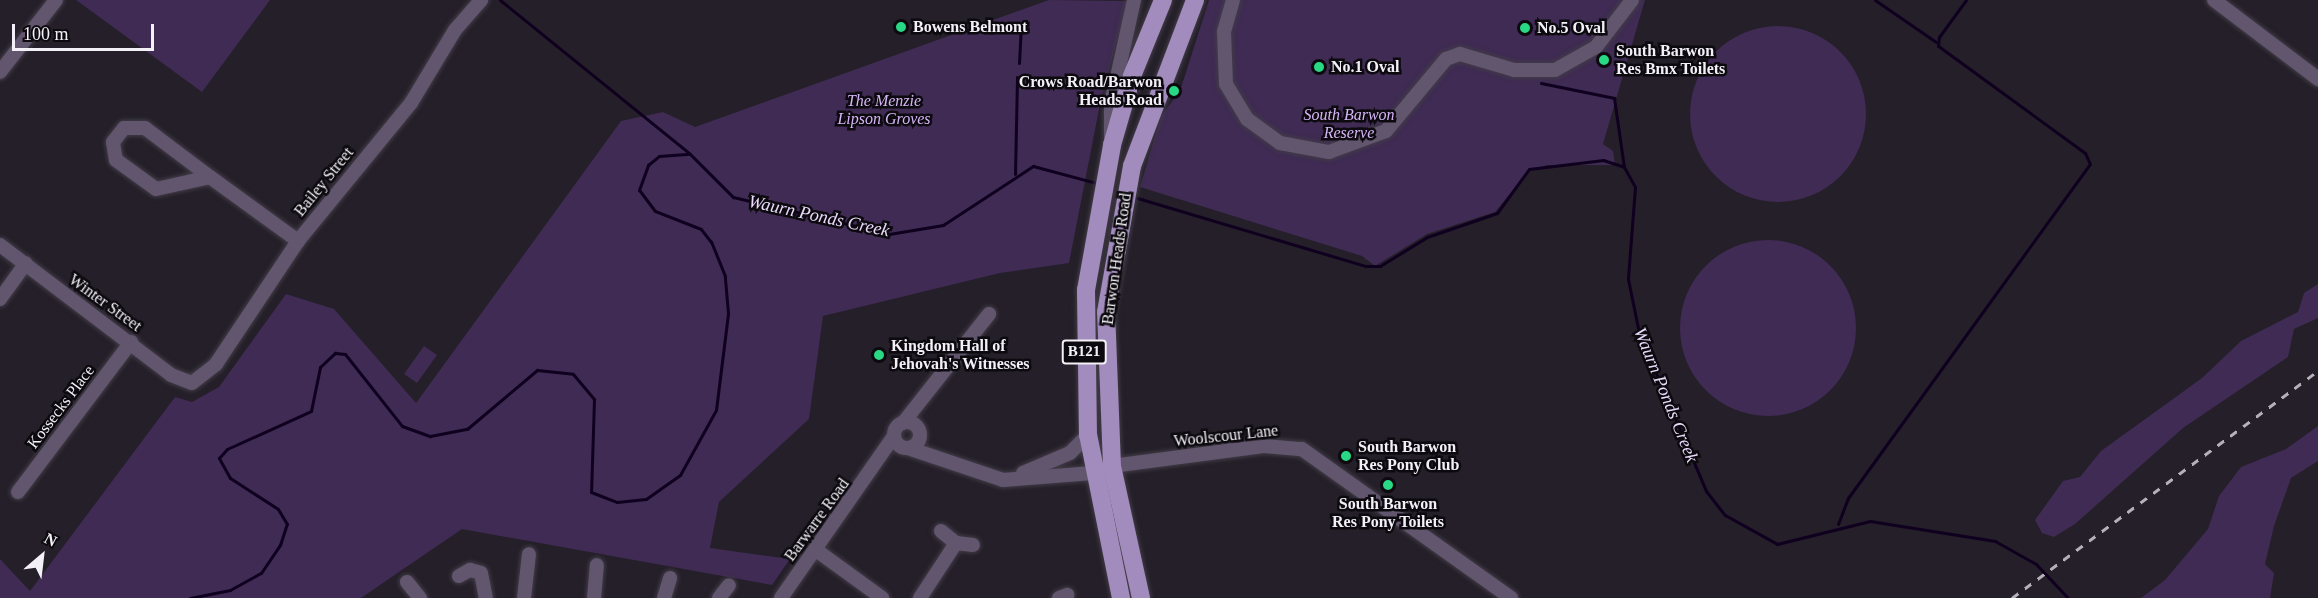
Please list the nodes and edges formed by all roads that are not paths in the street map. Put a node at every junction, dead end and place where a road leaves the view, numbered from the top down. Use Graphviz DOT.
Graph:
graph roads {
  1 [pos="56,0"];
  2 [pos="481,0"];
  3 [pos="1134,0"];
  4 [pos="1233,0"];
  5 [pos="1632,0"];
  6 [pos="2214,0"];
  7 [pos="1163,1"];
  8 [pos="1193,6"];
  9 [pos="0,72"];
  10 [pos="2318,79"];
  11 [pos="1110,152"];
  12 [pos="210,177"];
  13 [pos="298,241"];
  14 [pos="0,245"];
  15 [pos="26,263"];
  16 [pos="0,299"];
  17 [pos="989,314"];
  18 [pos="131,342"];
  19 [pos="192,383"];
  20 [pos="931,394"];
  21 [pos="903,423"];
  22 [pos="919,432"];
  23 [pos="1088,435"];
  24 [pos="894,436"];
  25 [pos="906,448"];
  26 [pos="880,462"];
  27 [pos="1112,466"];
  28 [pos="954,467"];
  29 [pos="1092,468"];
  30 [pos="1023,473"];
  31 [pos="982,476"];
  32 [pos="18,492"];
  33 [pos="941,531"];
  34 [pos="956,543"];
  35 [pos="973,545"];
  36 [pos="816,550"];
  37 [pos="529,554"];
  38 [pos="597,565"];
  39 [pos="459,576"];
  40 [pos="670,578"];
  41 [pos="407,582"];
  42 [pos="729,585"];
  43 [pos="420,598"];
  44 [pos="486,598"];
  45 [pos="524,598"];
  46 [pos="594,598"];
  47 [pos="664,598"];
  48 [pos="719,598"];
  49 [pos="781,598"];
  50 [pos="882,598"];
  51 [pos="920,598"];
  52 [pos="1121,598"];
  53 [pos="1141,598"];
  54 [pos="1511,598"];
  1 -- 9 [label="street"];
  2 -- 13 [label="street, Bailey Street"];
  3 -- 11 [label="street"];
  4 -- 5 [label="street"];
  6 -- 10 [label="street"];
  7 -- 8 [label="main road"];
  7 -- 11 [label="main road, Barwon Heads Road / B121"];
  8 -- 27 [label="main road, Barwon Heads Road / B121"];
  11 -- 23 [label="main road, Barwon Heads Road / B121"];
  12 -- 12 [label="street"];
  12 -- 13 [label="street"];
  13 -- 19 [label="street, Bailey Street"];
  14 -- 15 [label="street, Winter Street"];
  15 -- 16 [label="street"];
  15 -- 18 [label="street, Winter Street"];
  17 -- 20 [label="street"];
  18 -- 19 [label="street, Winter Street"];
  18 -- 32 [label="street, Kossecks Place"];
  20 -- 21 [label="street, Barwarre Road"];
  20 -- 22 [label="street"];
  21 -- 22 [label="street"];
  21 -- 24 [label="street, Barwarre Road"];
  22 -- 25 [label="street, Barwarre Road"];
  22 -- 28 [label="street"];
  23 -- 29 [label="main road, Barwon Heads Road / B121"];
  23 -- 30 [label="street"];
  24 -- 25 [label="street"];
  24 -- 26 [label="street, Barwarre Road"];
  25 -- 26 [label="street, Barwarre Road"];
  25 -- 28 [label="street"];
  26 -- 36 [label="street, Barwarre Road"];
  27 -- 29 [label="main road"];
  27 -- 53 [label="main road, Barwon Heads Road / B121"];
  27 -- 54 [label="street, Woolscour Lane"];
  28 -- 31 [label="street"];
  29 -- 30 [label="street"];
  29 -- 31 [label="street"];
  29 -- 52 [label="main road, Barwon Heads Road / B121"];
  30 -- 31 [label="street"];
  33 -- 34 [label="street"];
  34 -- 35 [label="street"];
  34 -- 51 [label="street"];
  36 -- 49 [label="street, Barwarre Road"];
  36 -- 50 [label="street"];
  37 -- 45 [label="street"];
  38 -- 46 [label="street"];
  39 -- 44 [label="street"];
  40 -- 47 [label="street"];
  41 -- 43 [label="street"];
  42 -- 48 [label="street"];
}
